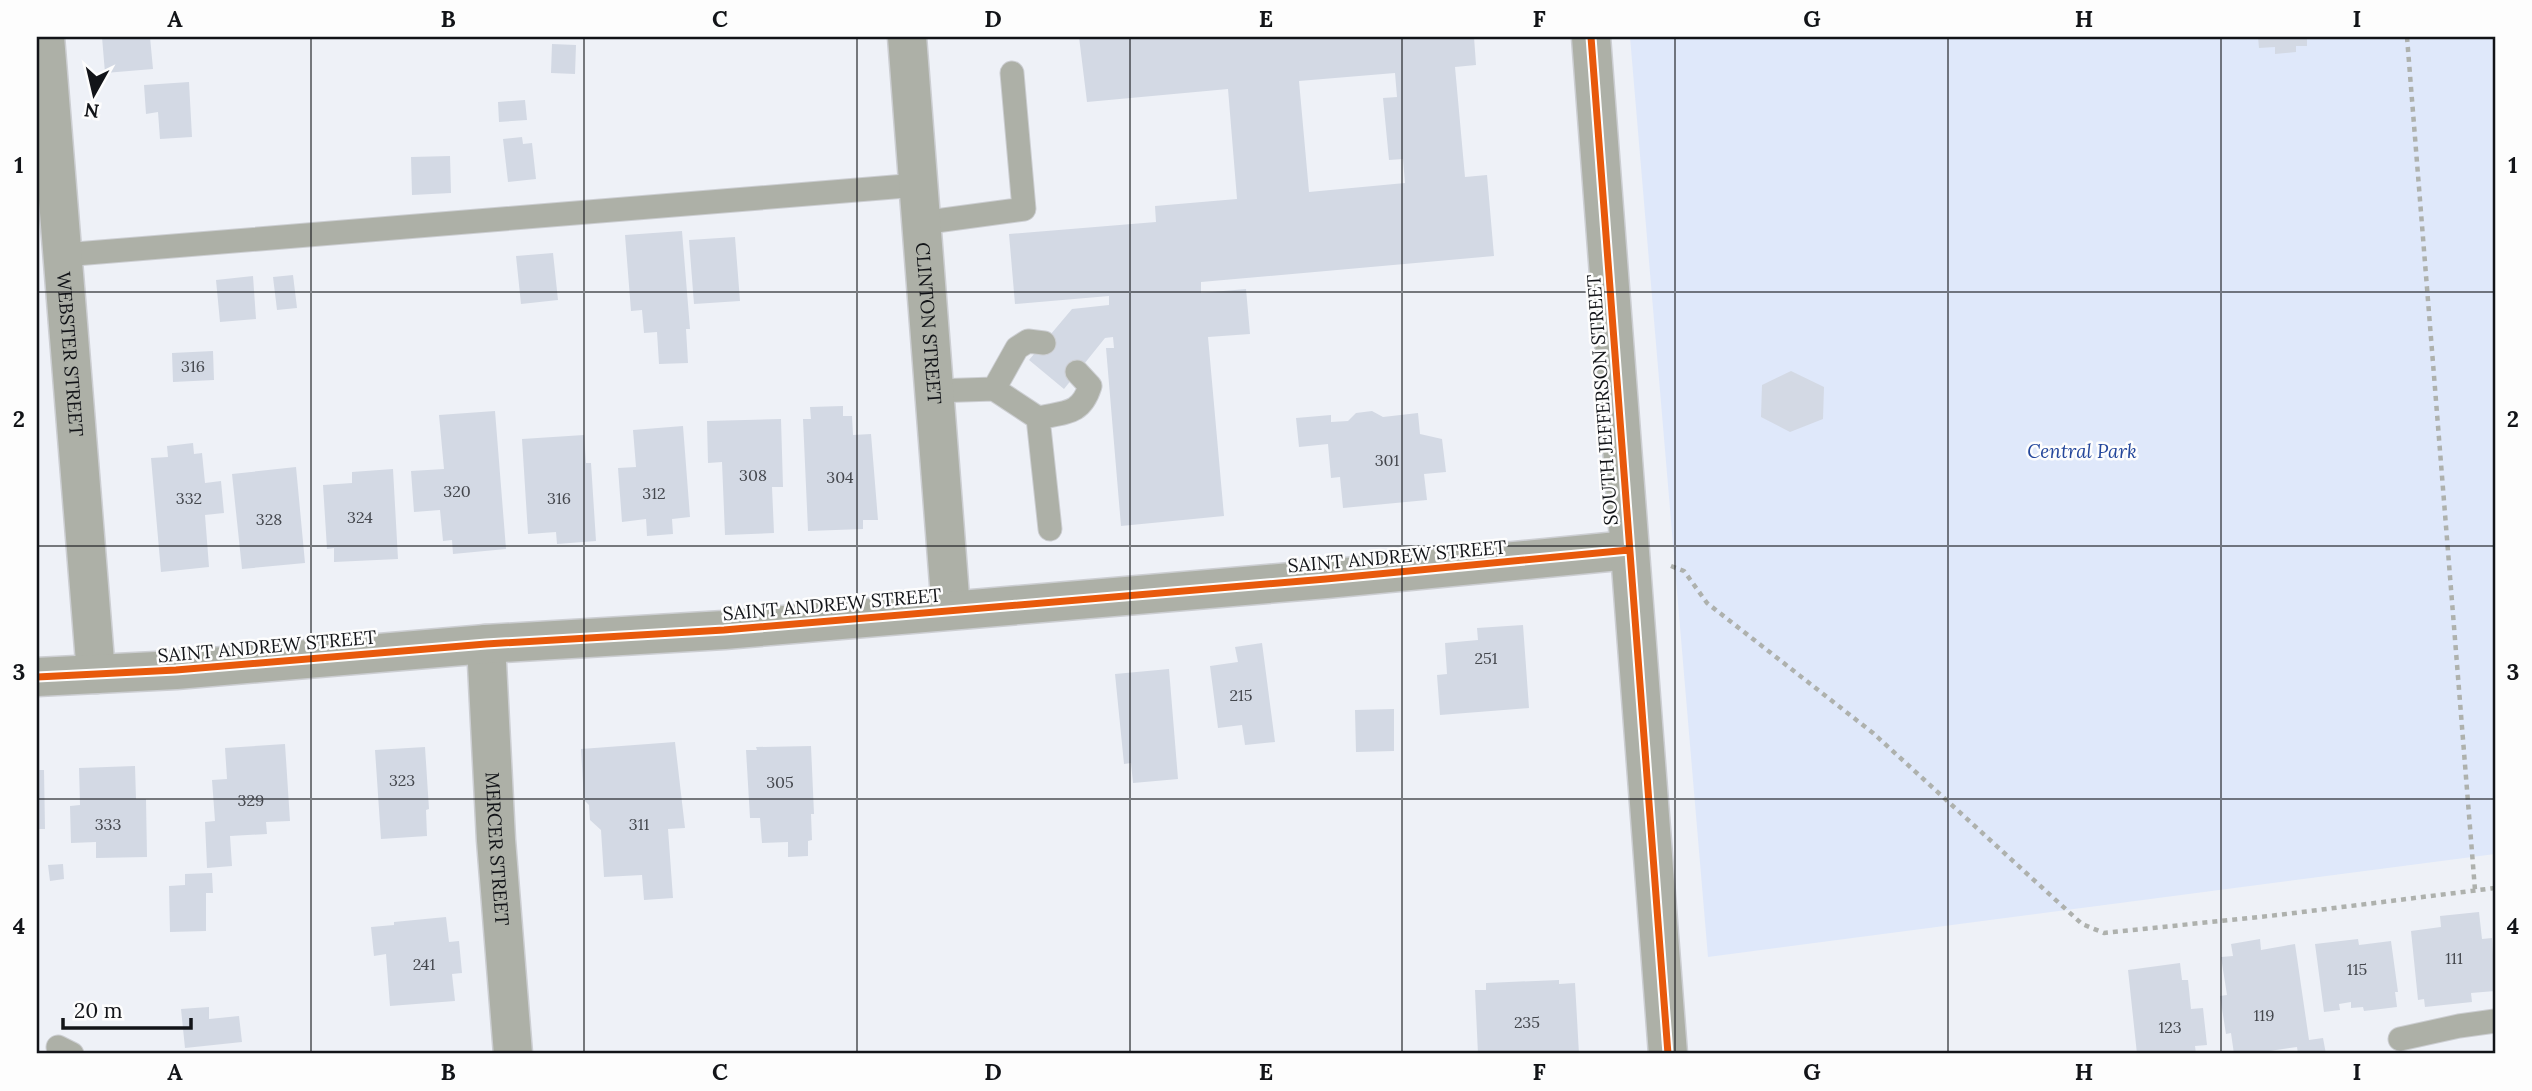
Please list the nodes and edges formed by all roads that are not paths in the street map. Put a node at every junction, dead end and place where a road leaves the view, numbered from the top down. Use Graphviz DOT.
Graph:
graph roads {
  1 [pos="45,37"];
  2 [pos="907,37"];
  3 [pos="1591,37"];
  4 [pos="1012,73"];
  5 [pos="918,185"];
  6 [pos="921,223"];
  7 [pos="63,255"];
  8 [pos="1044,343"];
  9 [pos="1077,372"];
  10 [pos="994,389"];
  11 [pos="933,391"];
  12 [pos="1038,418"];
  13 [pos="1049,529"];
  14 [pos="1629,550"];
  15 [pos="951,610"];
  16 [pos="486,644"];
  17 [pos="96,674"];
  18 [pos="37,677"];
  19 [pos="2495,1021"];
  20 [pos="2400,1039"];
  21 [pos="513,1054"];
  22 [pos="1668,1054"];
  1 -- 7 [label="street, WEBSTER STREET"];
  2 -- 5 [label="street, CLINTON STREET"];
  3 -- 14 [label="street, SOUTH JEFFERSON STREET"];
  4 -- 6 [label="lane"];
  5 -- 6 [label="street, CLINTON STREET"];
  5 -- 7 [label="lane"];
  6 -- 11 [label="street, CLINTON STREET"];
  7 -- 17 [label="street, WEBSTER STREET"];
  8 -- 10 [label="lane"];
  9 -- 12 [label="lane"];
  10 -- 11 [label="lane"];
  10 -- 12 [label="lane"];
  11 -- 15 [label="street, CLINTON STREET"];
  12 -- 13 [label="lane"];
  14 -- 15 [label="street, SAINT ANDREW STREET"];
  14 -- 22 [label="street, SOUTH JEFFERSON STREET"];
  15 -- 16 [label="street, SAINT ANDREW STREET"];
  16 -- 17 [label="street, SAINT ANDREW STREET"];
  16 -- 21 [label="street, MERCER STREET"];
  17 -- 18 [label="street, SAINT ANDREW STREET"];
  19 -- 20 [label="lane"];
}
